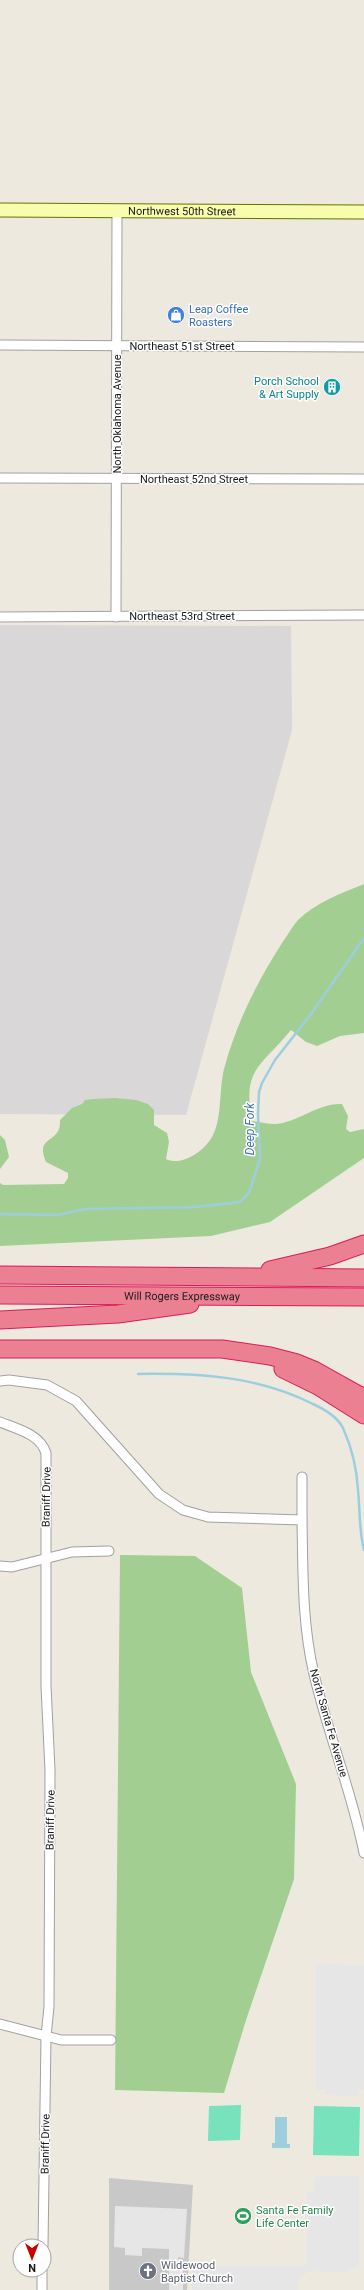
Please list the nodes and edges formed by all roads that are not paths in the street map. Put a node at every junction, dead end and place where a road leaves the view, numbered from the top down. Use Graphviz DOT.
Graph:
graph roads {
  1 [pos="0,210"];
  2 [pos="117,210"];
  3 [pos="364,212"];
  4 [pos="0,345"];
  5 [pos="116,345"];
  6 [pos="364,347"];
  7 [pos="0,478"];
  8 [pos="117,479"];
  9 [pos="364,479"];
  10 [pos="364,615"];
  11 [pos="0,617"];
  12 [pos="116,617"];
  13 [pos="364,1244"];
  14 [pos="0,1275"];
  15 [pos="241,1277"];
  16 [pos="364,1278"];
  17 [pos="0,1295"];
  18 [pos="246,1296"];
  19 [pos="364,1297"];
  20 [pos="0,1320"];
  21 [pos="0,1348"];
  22 [pos="222,1349"];
  23 [pos="32,1350"];
  24 [pos="0,1354"];
  25 [pos="0,1381"];
  26 [pos="364,1398"];
  27 [pos="364,1415"];
  28 [pos="0,1422"];
  29 [pos="302,1477"];
  30 [pos="302,1520"];
  31 [pos="109,1551"];
  32 [pos="45,1558"];
  33 [pos="0,1566"];
  34 [pos="364,1853"];
  35 [pos="0,2024"];
  36 [pos="46,2036"];
  37 [pos="111,2040"];
  38 [pos="43,2238"];
  39 [pos="42,2278"];
  40 [pos="42,2290"];
  1 -- 2 [label="main road, Northwest 50th Street"];
  2 -- 3 [label="main road, Northwest 50th Street"];
  2 -- 5 [label="street, North Oklahoma Avenue"];
  4 -- 5 [label="street, Northeast 51st Street"];
  5 -- 6 [label="street, Northeast 51st Street"];
  5 -- 8 [label="street, North Oklahoma Avenue"];
  7 -- 8 [label="street, Northeast 52nd Street"];
  8 -- 9 [label="street, Northeast 52nd Street"];
  8 -- 12 [label="street, North Oklahoma Avenue"];
  10 -- 12 [label="street, Northeast 53rd Street"];
  11 -- 12 [label="street, Northeast 53rd Street"];
  13 -- 15 [label="highway"];
  14 -- 15 [label="highway, Will Rogers Expressway"];
  15 -- 16 [label="highway, Will Rogers Expressway"];
  17 -- 18 [label="highway, Will Rogers Expressway"];
  18 -- 19 [label="highway, Will Rogers Expressway"];
  18 -- 20 [label="highway"];
  21 -- 23 [label="highway"];
  22 -- 23 [label="highway"];
  22 -- 26 [label="highway"];
  22 -- 27 [label="highway"];
  23 -- 24 [label="highway"];
  25 -- 30 [label="street"];
  28 -- 32 [label="street, Braniff Drive"];
  29 -- 30 [label="street, North Santa Fe Avenue"];
  30 -- 34 [label="street, North Santa Fe Avenue"];
  31 -- 32 [label="street"];
  32 -- 33 [label="street"];
  32 -- 36 [label="street, Braniff Drive"];
  35 -- 36 [label="street"];
  36 -- 37 [label="street"];
  36 -- 38 [label="street, Braniff Drive"];
  39 -- 40 [label="street"];
}
